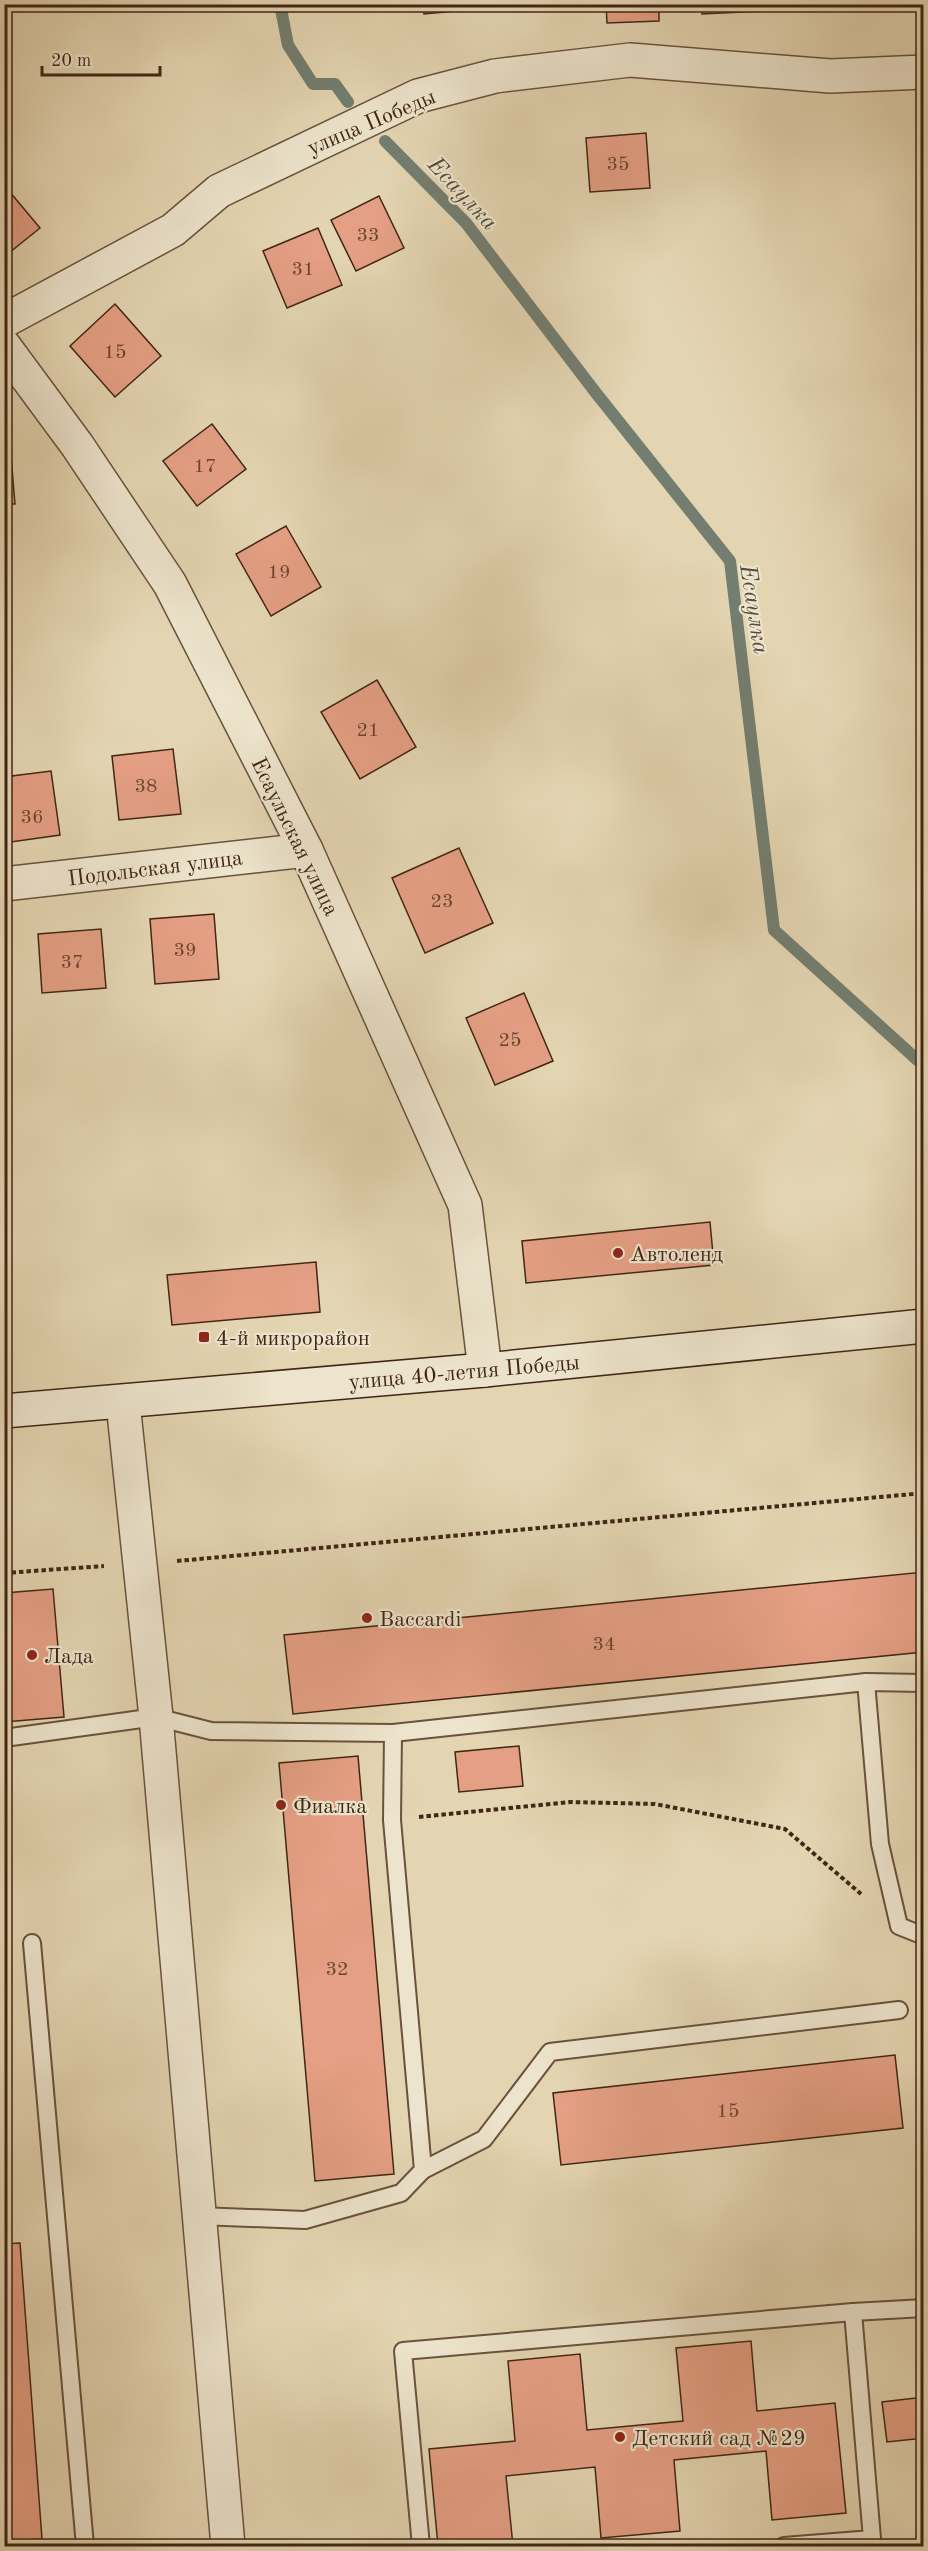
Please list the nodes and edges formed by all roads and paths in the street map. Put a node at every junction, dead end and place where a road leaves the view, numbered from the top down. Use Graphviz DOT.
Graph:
graph roads {
  1 [pos="924,72"];
  2 [pos="4,321"];
  3 [pos="4,346"];
  4 [pos="306,850"];
  5 [pos="4,884"];
  6 [pos="924,1326"];
  7 [pos="485,1370"];
  8 [pos="123,1403"];
  9 [pos="4,1411"];
  10 [pos="924,1493"];
  11 [pos="140,1564"];
  12 [pos="4,1573"];
  13 [pos="866,1682"];
  14 [pos="924,1683"];
  15 [pos="156,1717"];
  16 [pos="393,1733"];
  17 [pos="4,1738"];
  18 [pos="392,1820"];
  19 [pos="899,1926"];
  20 [pos="924,1936"];
  21 [pos="32,1943"];
  22 [pos="899,2010"];
  23 [pos="423,2170"];
  24 [pos="200,2216"];
  25 [pos="924,2308"];
  26 [pos="853,2312"];
  27 [pos="85,2547"];
  28 [pos="228,2547"];
  29 [pos="421,2547"];
  30 [pos="784,2547"];
  1 -- 2 [label="street, улица Победы"];
  3 -- 4 [label="street, Есаульская улица"];
  4 -- 5 [label="street, Подольская улица"];
  4 -- 7 [label="street, Есаульская улица"];
  6 -- 7 [label="street, улица 40-летия Победы"];
  7 -- 8 [label="street, улица 40-летия Победы"];
  8 -- 9 [label="street, улица 40-летия Победы"];
  8 -- 11 [label="street"];
  10 -- 11 [label="path"];
  11 -- 12 [label="path"];
  11 -- 15 [label="street"];
  13 -- 14 [label="lane"];
  13 -- 16 [label="lane"];
  13 -- 19 [label="lane"];
  15 -- 16 [label="lane"];
  15 -- 17 [label="lane"];
  15 -- 24 [label="street"];
  16 -- 18 [label="lane"];
  18 -- 19 [label="path"];
  18 -- 23 [label="lane"];
  19 -- 20 [label="lane"];
  21 -- 27 [label="lane"];
  22 -- 23 [label="lane"];
  23 -- 24 [label="lane"];
  24 -- 28 [label="street"];
  25 -- 26 [label="lane"];
  26 -- 29 [label="lane"];
  26 -- 30 [label="lane"];
}
